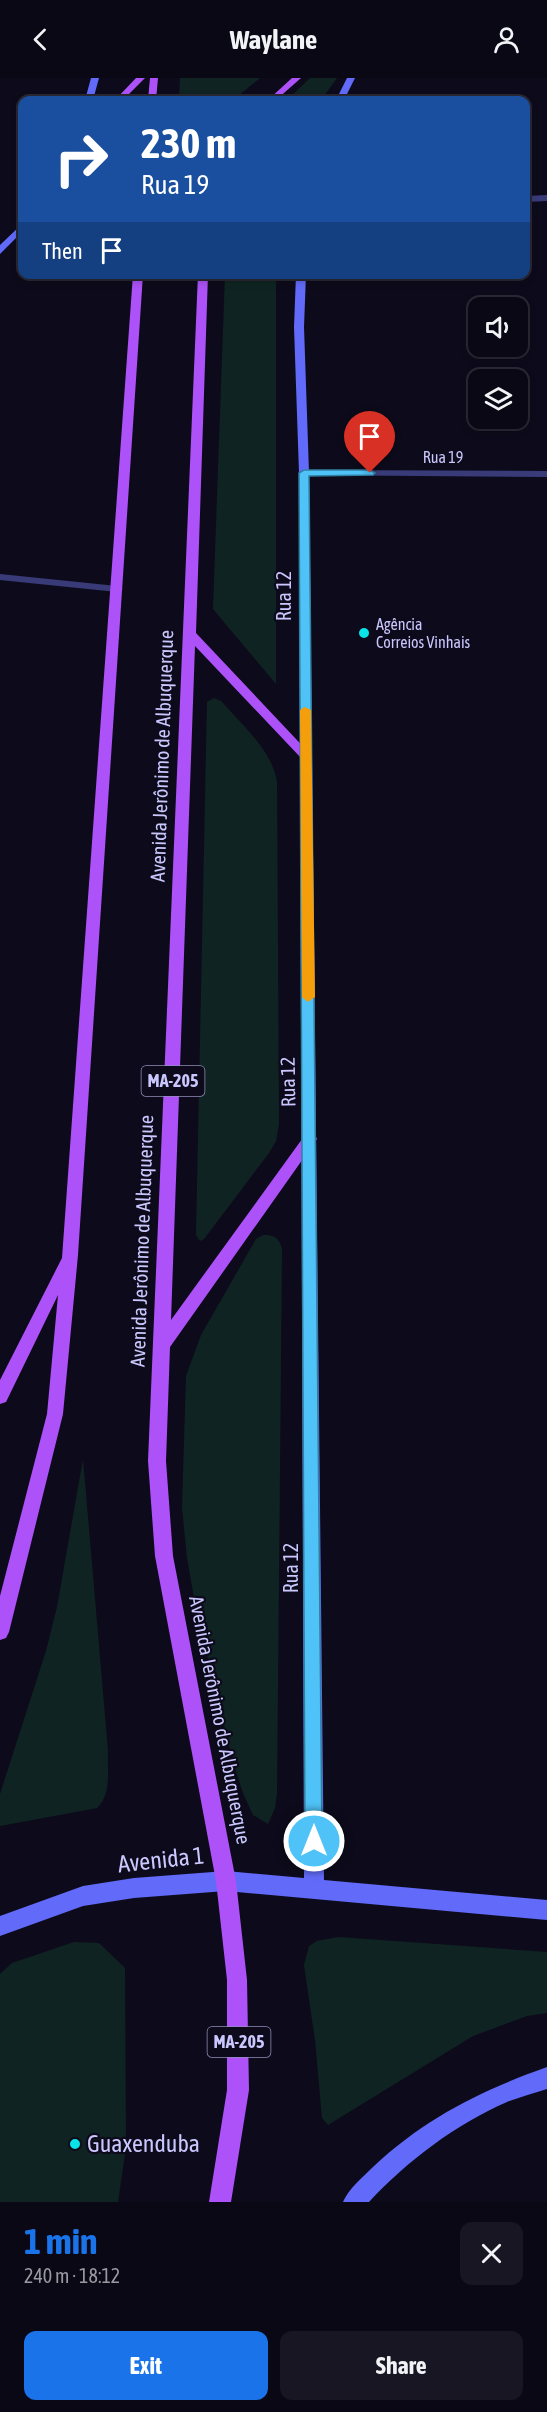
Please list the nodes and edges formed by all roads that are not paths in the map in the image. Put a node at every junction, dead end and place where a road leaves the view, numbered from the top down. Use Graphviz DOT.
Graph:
graph roads {
  1 [pos="96,78"];
  2 [pos="141,78"];
  3 [pos="154,78"];
  4 [pos="297,78"];
  5 [pos="351,78"];
  6 [pos="90,96"];
  7 [pos="123,96"];
  8 [pos="152,96"];
  9 [pos="277,96"];
  10 [pos="342,96"];
  11 [pos="547,198"];
  12 [pos="530,199"];
  13 [pos="18,232"];
  14 [pos="0,251"];
  15 [pos="138,279"];
  16 [pos="203,279"];
  17 [pos="301,279"];
  18 [pos="304,473"];
  19 [pos="547,474"];
  20 [pos="0,577"];
  21 [pos="117,589"];
  22 [pos="190,634"];
  23 [pos="306,756"];
  24 [pos="310,1139"];
  25 [pos="70,1255"];
  26 [pos="162,1345"];
  27 [pos="0,1397"];
  28 [pos="0,1632"];
  29 [pos="226,1881"];
  30 [pos="314,1889"];
  31 [pos="547,1910"];
  32 [pos="0,1926"];
  33 [pos="547,2078"];
  34 [pos="220,2202"];
  35 [pos="354,2202"];
  1 -- 6 [label="street"];
  2 -- 7 [label="main road"];
  3 -- 8 [label="main road"];
  4 -- 9 [label="main road"];
  5 -- 10 [label="street"];
  11 -- 12 [label="street"];
  13 -- 14 [label="street"];
  15 -- 21 [label="main road"];
  16 -- 22 [label="main road, Avenida Jerônimo de Albuquerque / MA-205"];
  17 -- 18 [label="street, Rua 12"];
  18 -- 19 [label="street, Rua 19"];
  18 -- 23 [label="street, Rua 12"];
  20 -- 21 [label="street"];
  21 -- 25 [label="main road"];
  22 -- 23 [label="main road"];
  22 -- 26 [label="main road, Avenida Jerônimo de Albuquerque / MA-205"];
  23 -- 24 [label="street, Rua 12"];
  24 -- 26 [label="main road"];
  24 -- 30 [label="street, Rua 12"];
  25 -- 27 [label="main road"];
  25 -- 28 [label="main road"];
  26 -- 29 [label="main road, Avenida Jerônimo de Albuquerque / MA-205"];
  29 -- 30 [label="street, Avenida 1"];
  29 -- 32 [label="street, Avenida 1"];
  29 -- 34 [label="main road, Avenida Jerônimo de Albuquerque / MA-205"];
  30 -- 31 [label="street, Avenida 1"];
  33 -- 35 [label="street"];
}
